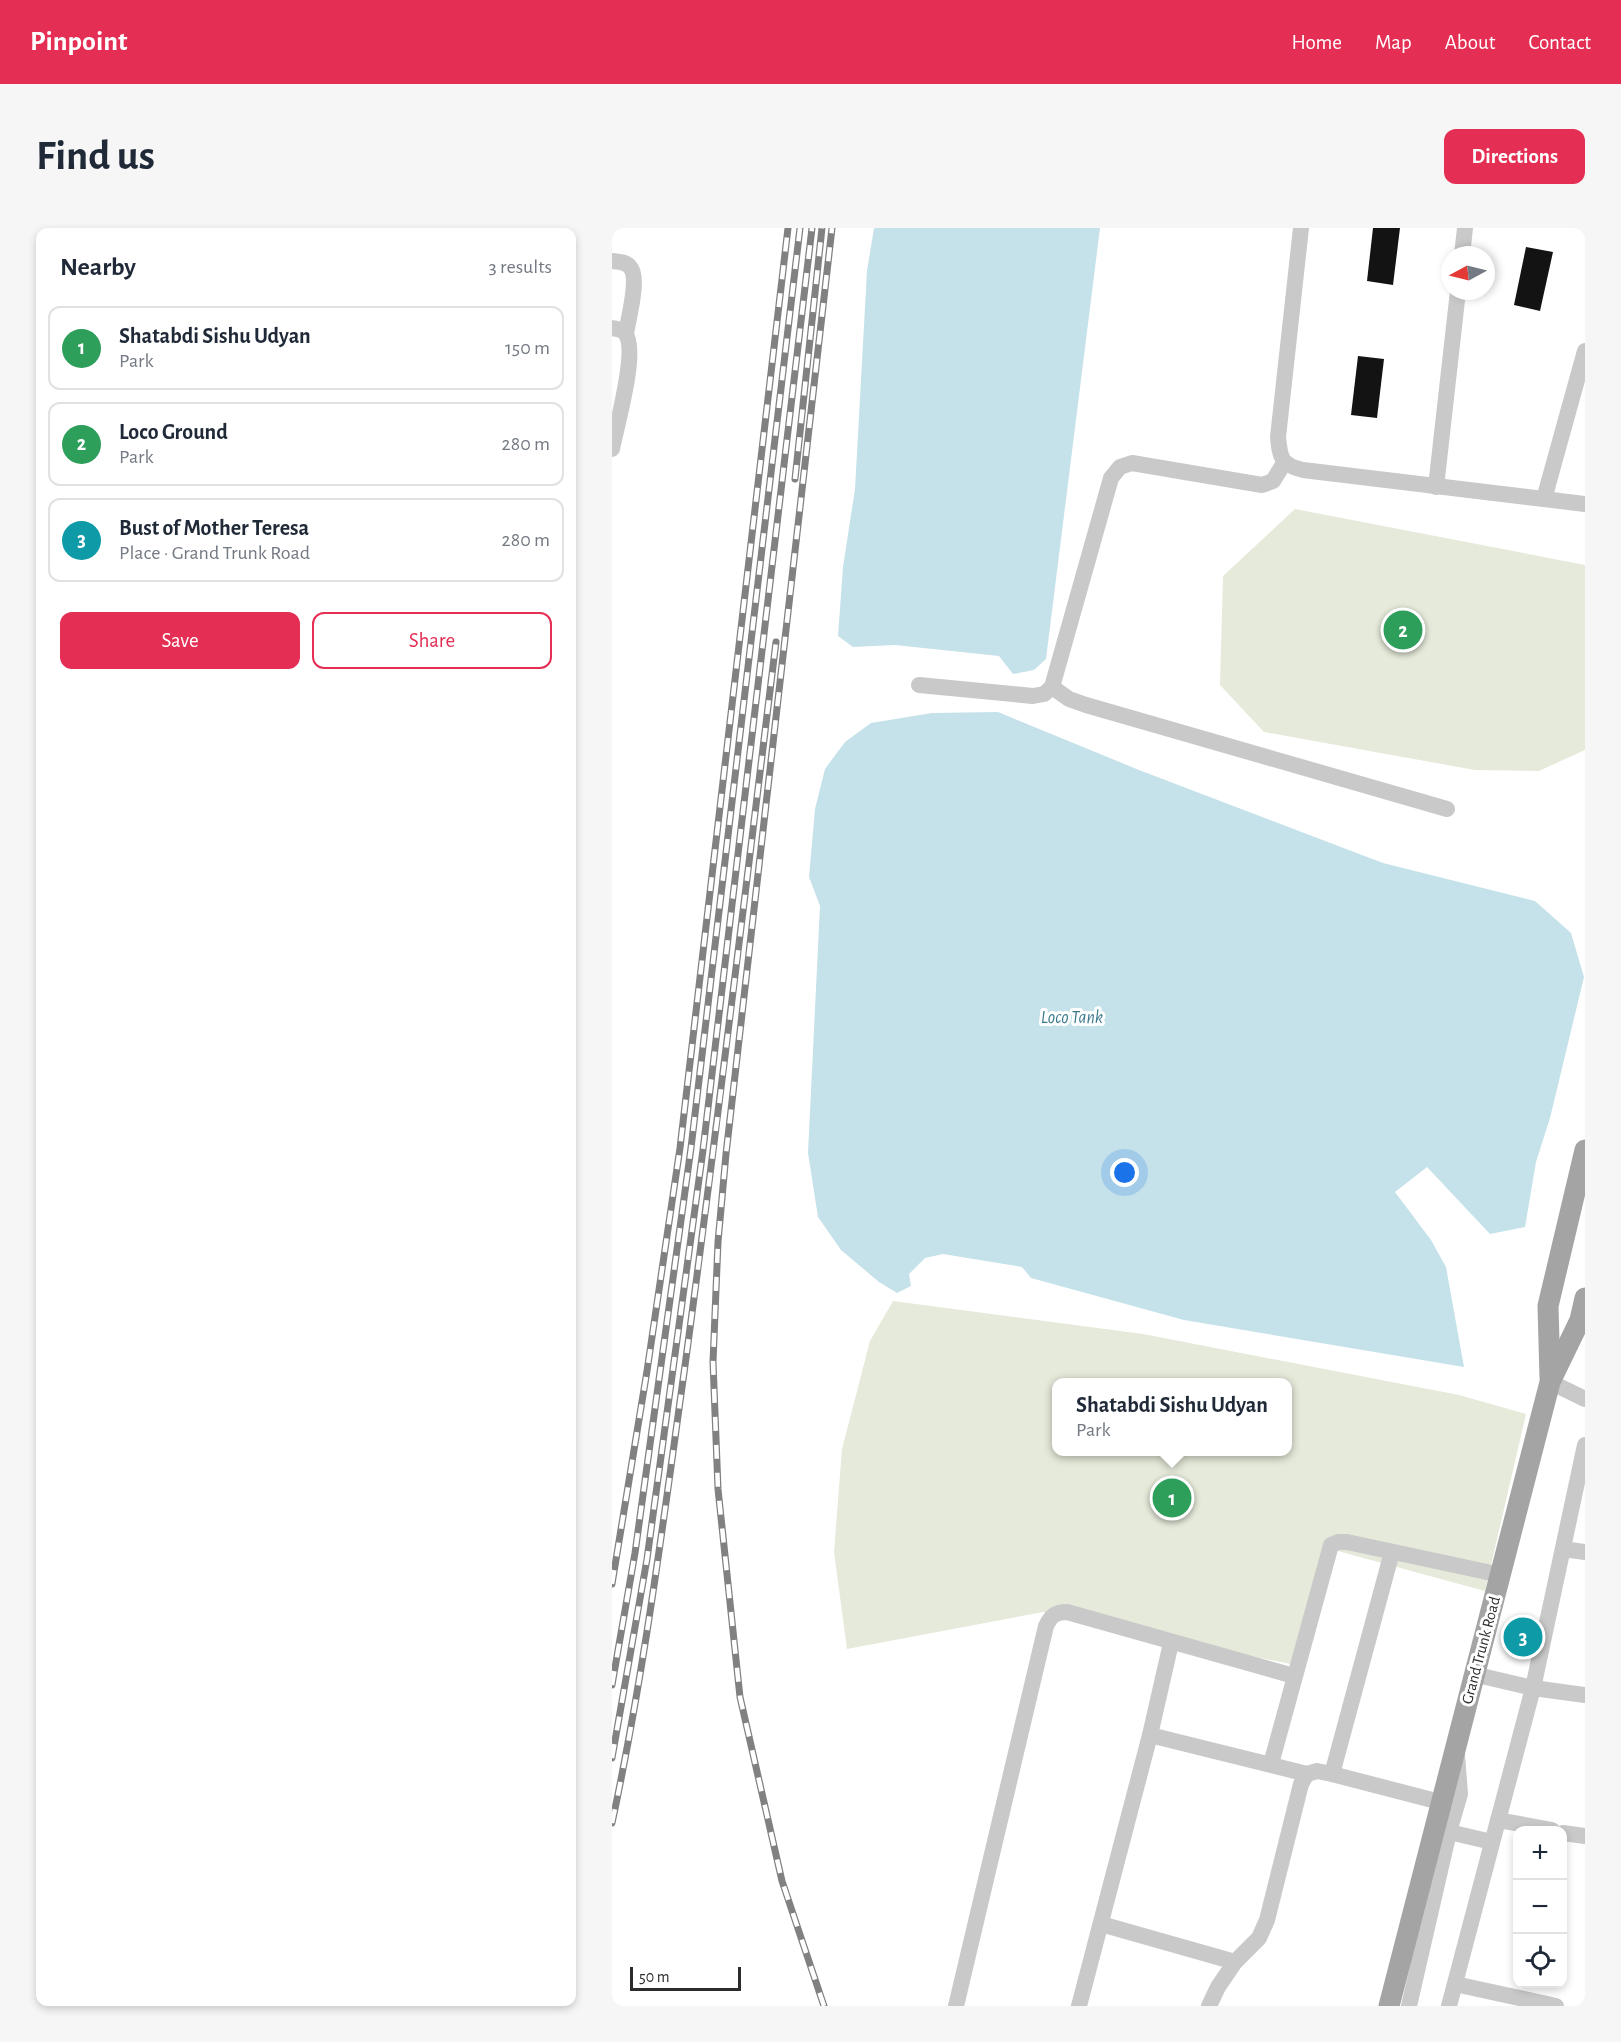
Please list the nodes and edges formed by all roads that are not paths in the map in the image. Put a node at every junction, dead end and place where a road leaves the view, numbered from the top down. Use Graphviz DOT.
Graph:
graph roads {
  1 [pos="1301,228"];
  2 [pos="1465,228"];
  3 [pos="1463,246"];
  4 [pos="612,261"];
  5 [pos="1457,300"];
  6 [pos="619,331"];
  7 [pos="1585,351"];
  8 [pos="612,445"];
  9 [pos="1284,463"];
  10 [pos="1436,487"];
  11 [pos="1544,499"];
  12 [pos="1585,504"];
  13 [pos="919,685"];
  14 [pos="1052,687"];
  15 [pos="1447,809"];
  16 [pos="1585,1150"];
  17 [pos="1585,1298"];
  18 [pos="1583,1321"];
  19 [pos="1550,1382"];
  20 [pos="1585,1399"];
  21 [pos="1585,1445"];
  22 [pos="1563,1549"];
  23 [pos="1392,1552"];
  24 [pos="1585,1552"];
  25 [pos="1501,1575"];
  26 [pos="1171,1643"];
  27 [pos="1473,1674"];
  28 [pos="1294,1676"];
  29 [pos="1533,1688"];
  30 [pos="1585,1695"];
  31 [pos="1150,1735"];
  32 [pos="1456,1739"];
  33 [pos="1271,1764"];
  34 [pos="1307,1774"];
  35 [pos="1332,1774"];
  36 [pos="1440,1802"];
  37 [pos="1498,1820"];
  38 [pos="1530,1826"];
  39 [pos="1449,1832"];
  40 [pos="1567,1834"];
  41 [pos="1585,1836"];
  42 [pos="1492,1842"];
  43 [pos="1101,1924"];
  44 [pos="1235,1962"];
  45 [pos="1455,1984"];
  46 [pos="956,2006"];
  47 [pos="1079,2006"];
  48 [pos="1209,2006"];
  49 [pos="1389,2006"];
  50 [pos="1410,2006"];
  51 [pos="1449,2006"];
  52 [pos="1556,2006"];
  1 -- 9 [label="street"];
  2 -- 3 [label="street"];
  4 -- 6 [label="street"];
  5 -- 10 [label="street"];
  6 -- 8 [label="street"];
  7 -- 11 [label="street"];
  9 -- 10 [label="street"];
  9 -- 14 [label="street"];
  10 -- 11 [label="street"];
  11 -- 12 [label="street"];
  13 -- 14 [label="street"];
  14 -- 15 [label="street"];
  16 -- 19 [label="main road"];
  17 -- 18 [label="main road, Grand Trunk Road"];
  18 -- 19 [label="main road, Grand Trunk Road"];
  19 -- 20 [label="street"];
  19 -- 25 [label="main road, Grand Trunk Road"];
  21 -- 22 [label="street"];
  22 -- 24 [label="street"];
  22 -- 29 [label="street"];
  23 -- 25 [label="street"];
  23 -- 28 [label="street"];
  23 -- 35 [label="street"];
  25 -- 27 [label="main road, Grand Trunk Road"];
  26 -- 28 [label="street"];
  26 -- 31 [label="street"];
  26 -- 46 [label="street"];
  27 -- 29 [label="street"];
  27 -- 32 [label="main road, Grand Trunk Road"];
  28 -- 33 [label="street"];
  29 -- 30 [label="street"];
  29 -- 37 [label="street"];
  31 -- 33 [label="street"];
  31 -- 43 [label="street"];
  32 -- 36 [label="main road, Grand Trunk Road"];
  32 -- 39 [label="street"];
  33 -- 34 [label="street"];
  34 -- 35 [label="street"];
  34 -- 44 [label="street"];
  35 -- 36 [label="street"];
  36 -- 49 [label="main road, Grand Trunk Road"];
  37 -- 38 [label="street"];
  37 -- 42 [label="street"];
  39 -- 42 [label="street"];
  39 -- 50 [label="street"];
  40 -- 41 [label="street"];
  42 -- 45 [label="street"];
  43 -- 44 [label="street"];
  43 -- 47 [label="street"];
  44 -- 48 [label="street"];
  45 -- 51 [label="street"];
  45 -- 52 [label="street"];
}
